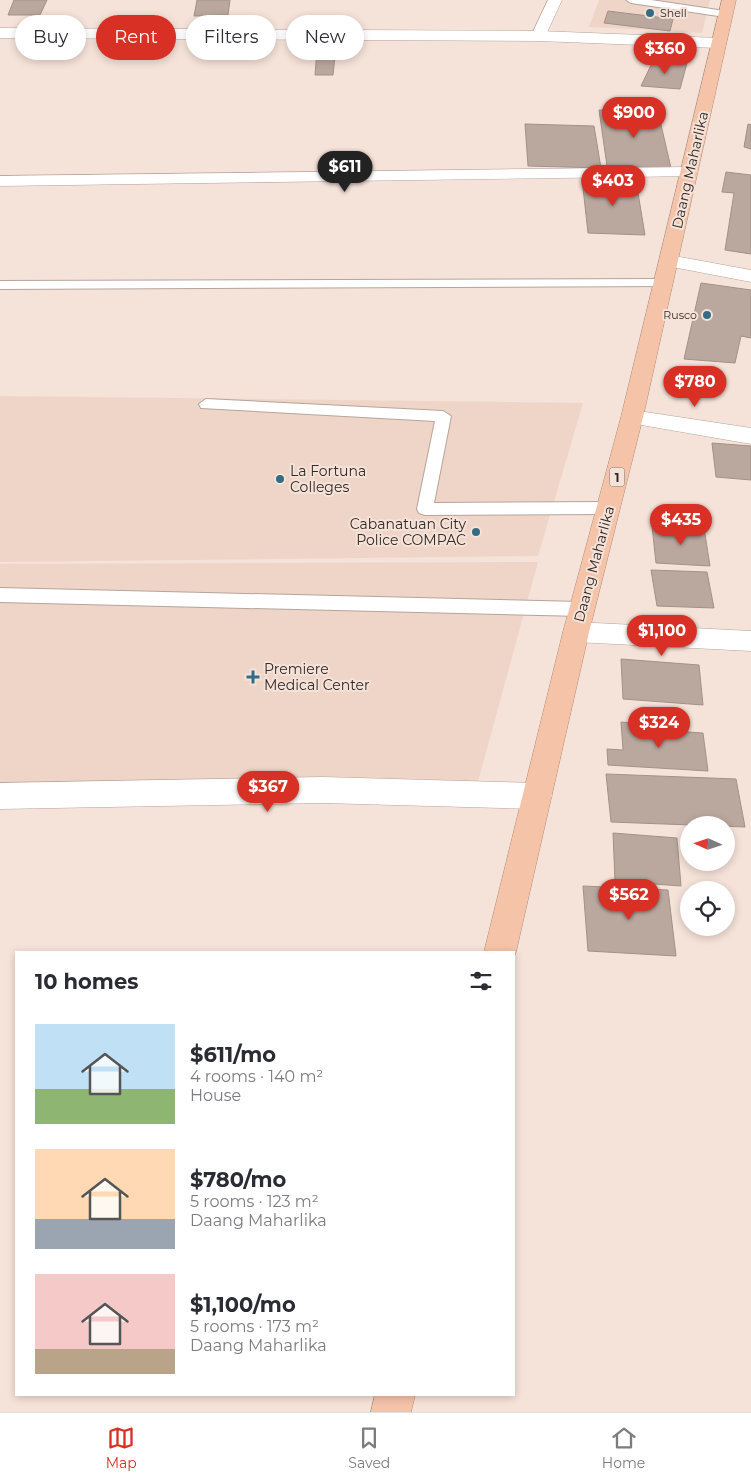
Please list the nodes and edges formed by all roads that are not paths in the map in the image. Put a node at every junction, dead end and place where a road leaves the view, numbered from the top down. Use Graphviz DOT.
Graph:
graph roads {
  1 [pos="556,0"];
  2 [pos="631,0"];
  3 [pos="727,7"];
  4 [pos="0,33"];
  5 [pos="539,36"];
  6 [pos="718,43"];
  7 [pos="689,172"];
  8 [pos="0,181"];
  9 [pos="669,261"];
  10 [pos="751,276"];
  11 [pos="662,283"];
  12 [pos="0,285"];
  13 [pos="206,404"];
  14 [pos="632,417"];
  15 [pos="751,436"];
  16 [pos="609,508"];
  17 [pos="0,595"];
  18 [pos="579,621"];
  19 [pos="751,641"];
  20 [pos="0,796"];
  21 [pos="537,796"];
  22 [pos="500,951"];
  23 [pos="395,1396"];
  24 [pos="391,1412"];
  1 -- 5 [label="street"];
  2 -- 3 [label="lane"];
  3 -- 6 [label="highway, Daang Maharlika / 1"];
  4 -- 5 [label="street"];
  5 -- 6 [label="street"];
  6 -- 7 [label="highway, Daang Maharlika / 1"];
  7 -- 8 [label="street"];
  7 -- 9 [label="highway, Daang Maharlika / 1"];
  9 -- 10 [label="street"];
  9 -- 11 [label="highway, Daang Maharlika / 1"];
  11 -- 12 [label="lane"];
  11 -- 14 [label="highway, Daang Maharlika / 1"];
  13 -- 16 [label="lane"];
  14 -- 15 [label="street"];
  14 -- 16 [label="highway, Daang Maharlika / 1"];
  16 -- 18 [label="highway, Daang Maharlika / 1"];
  17 -- 18 [label="lane"];
  18 -- 19 [label="street"];
  18 -- 21 [label="highway, Daang Maharlika / 1"];
  20 -- 21 [label="street"];
  21 -- 22 [label="highway, Daang Maharlika / 1"];
  23 -- 24 [label="highway"];
}
